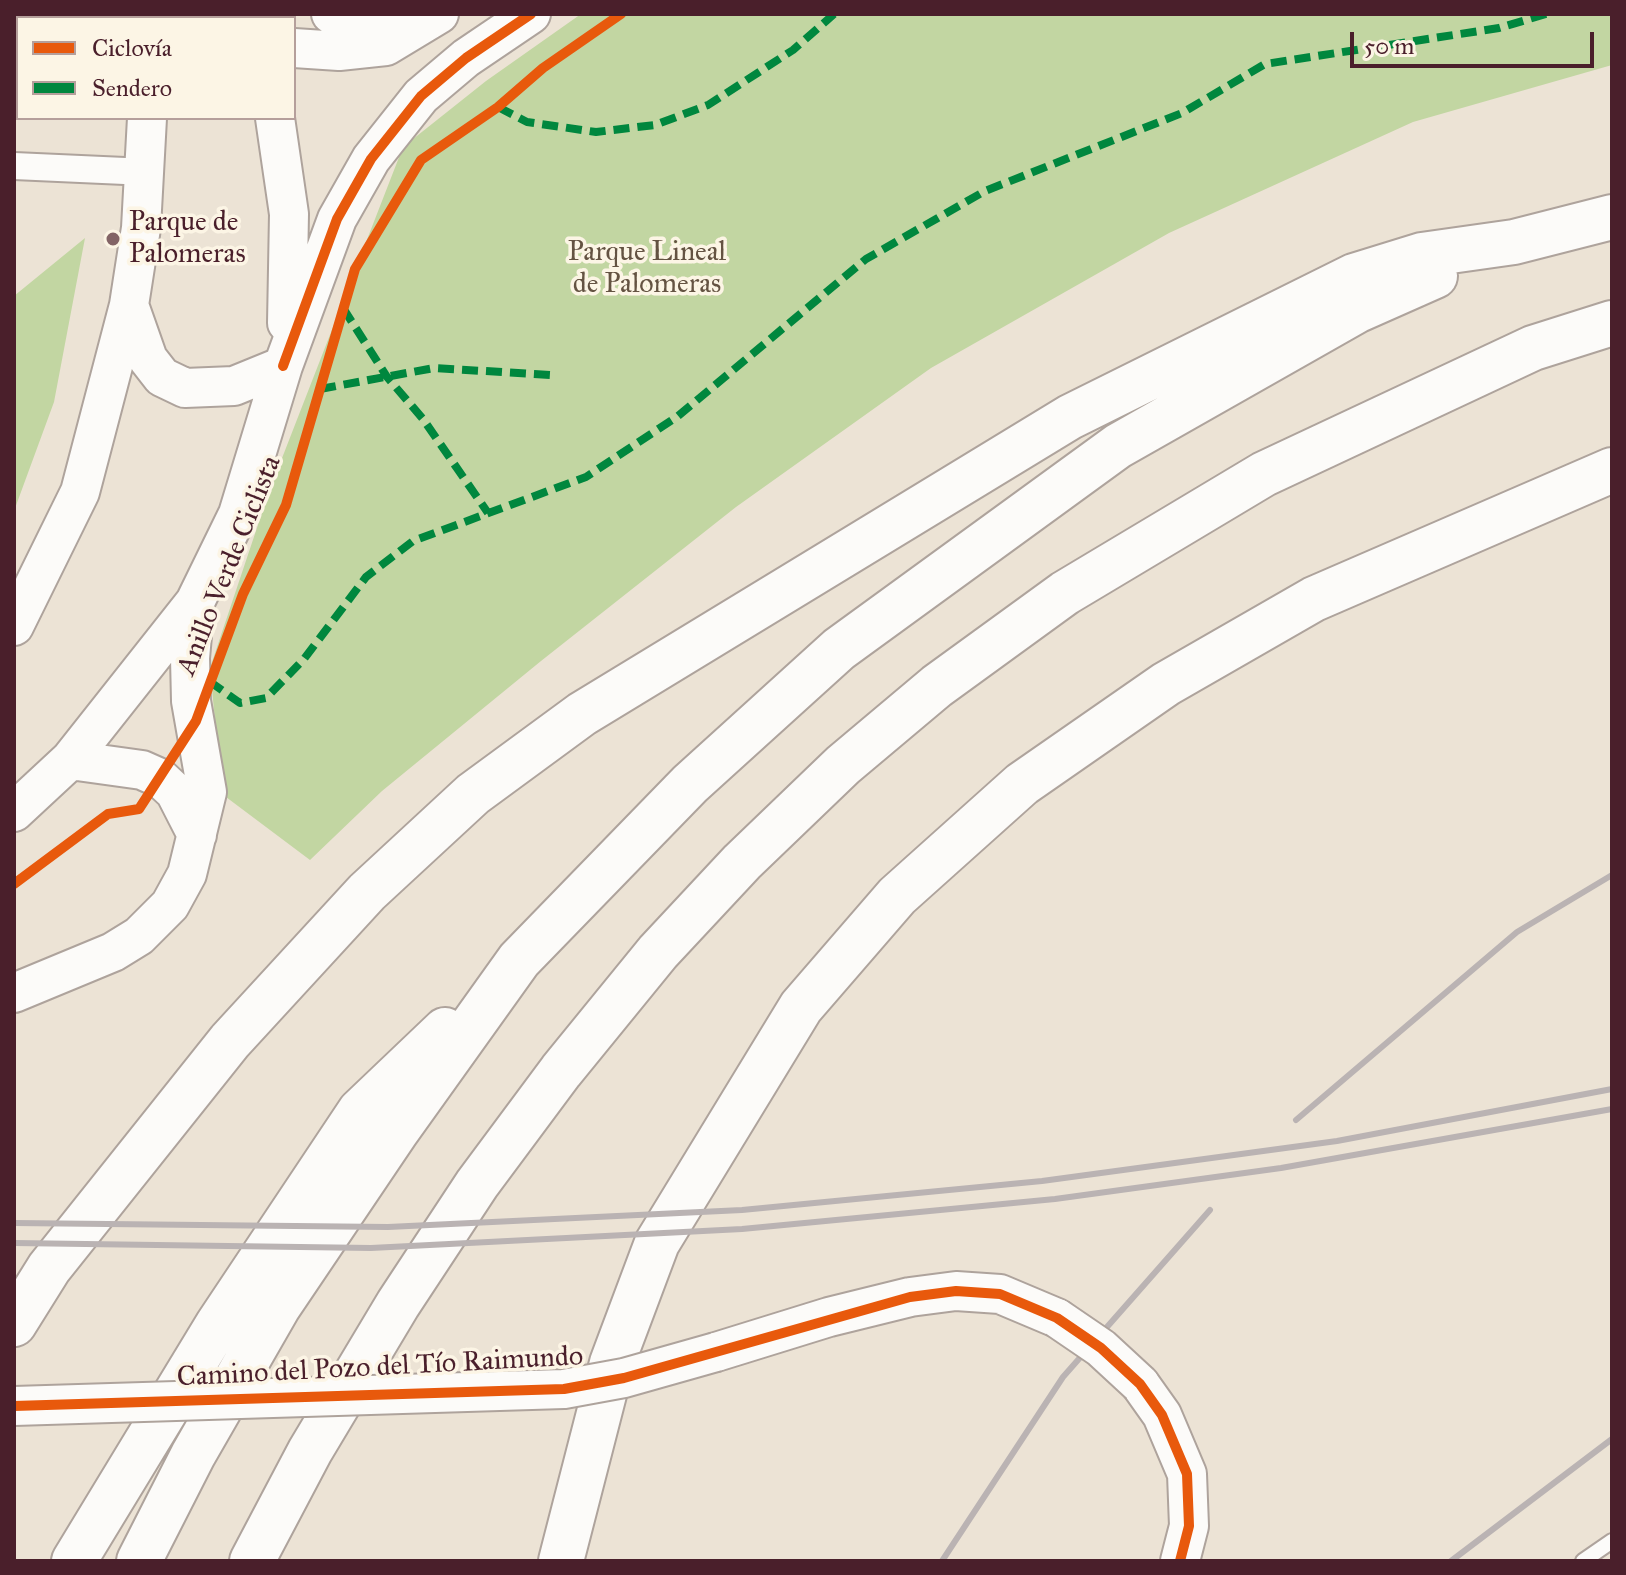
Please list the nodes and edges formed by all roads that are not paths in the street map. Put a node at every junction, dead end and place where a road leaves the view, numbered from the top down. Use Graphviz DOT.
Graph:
graph roads {
  1 [pos="331,14"];
  2 [pos="436,14"];
  3 [pos="531,14"];
  4 [pos="296,48"];
  5 [pos="147,120"];
  6 [pos="275,120"];
  7 [pos="14,166"];
  8 [pos="147,172"];
  9 [pos="1612,217"];
  10 [pos="1514,242"];
  11 [pos="129,305"];
  12 [pos="1612,323"];
  13 [pos="283,366"];
  14 [pos="1612,470"];
  15 [pos="195,602"];
  16 [pos="14,626"];
  17 [pos="70,760"];
  18 [pos="14,812"];
  19 [pos="197,835"];
  20 [pos="519,960"];
  21 [pos="14,993"];
  22 [pos="14,1324"];
  23 [pos="14,1406"];
  24 [pos="1612,1541"];
  25 [pos="74,1561"];
  26 [pos="139,1561"];
  27 [pos="252,1561"];
  28 [pos="561,1561"];
  29 [pos="1180,1561"];
  30 [pos="1583,1561"];
  1 -- 2 [label="main road"];
  2 -- 4 [label="main road"];
  3 -- 13 [label="main road"];
  5 -- 8 [label="main road"];
  6 -- 13 [label="main road"];
  7 -- 8 [label="street"];
  8 -- 11 [label="main road"];
  9 -- 10 [label="highway"];
  10 -- 20 [label="highway"];
  10 -- 22 [label="highway"];
  11 -- 13 [label="main road"];
  11 -- 16 [label="main road"];
  12 -- 27 [label="highway"];
  13 -- 15 [label="main road"];
  14 -- 28 [label="highway"];
  15 -- 17 [label="main road"];
  15 -- 19 [label="main road"];
  17 -- 18 [label="main road"];
  17 -- 19 [label="main road"];
  19 -- 21 [label="main road"];
  20 -- 25 [label="highway"];
  20 -- 26 [label="highway"];
  23 -- 29 [label="main road, Camino del Pozo del Tío Raimundo, bridge"];
  24 -- 30 [label="lane"];
}
